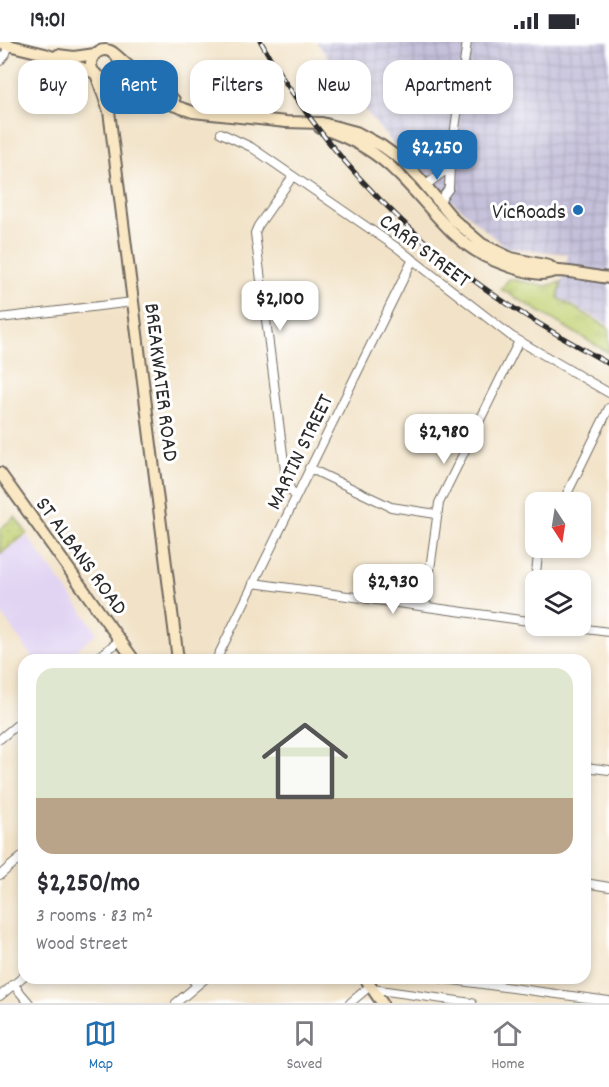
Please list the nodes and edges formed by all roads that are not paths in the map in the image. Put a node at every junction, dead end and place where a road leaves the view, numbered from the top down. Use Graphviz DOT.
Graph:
graph roads {
  1 [pos="467,42"];
  2 [pos="4,43"];
  3 [pos="111,49"];
  4 [pos="95,50"];
  5 [pos="45,54"];
  6 [pos="0,61"];
  7 [pos="96,74"];
  8 [pos="100,76"];
  9 [pos="100,85"];
  10 [pos="178,108"];
  11 [pos="109,114"];
  12 [pos="213,115"];
  13 [pos="296,122"];
  14 [pos="221,133"];
  15 [pos="450,165"];
  16 [pos="293,176"];
  17 [pos="426,185"];
  18 [pos="419,196"];
  19 [pos="439,202"];
  20 [pos="427,206"];
  21 [pos="413,259"];
  22 [pos="556,271"];
  23 [pos="609,279"];
  24 [pos="133,302"];
  25 [pos="0,318"];
  26 [pos="519,341"];
  27 [pos="609,393"];
  28 [pos="609,408"];
  29 [pos="309,468"];
  30 [pos="0,473"];
  31 [pos="568,492"];
  32 [pos="296,497"];
  33 [pos="436,514"];
  34 [pos="253,583"];
  35 [pos="424,606"];
  36 [pos="525,620"];
  37 [pos="591,630"];
  38 [pos="609,632"];
  39 [pos="120,640"];
  40 [pos="102,654"];
  41 [pos="130,654"];
  42 [pos="177,654"];
  43 [pos="219,654"];
  44 [pos="18,724"];
  45 [pos="0,739"];
  46 [pos="591,768"];
  47 [pos="609,770"];
  48 [pos="18,860"];
  49 [pos="0,875"];
  50 [pos="591,885"];
  51 [pos="609,887"];
  52 [pos="18,981"];
  53 [pos="14,984"];
  54 [pos="483,984"];
  55 [pos="197,985"];
  56 [pos="369,985"];
  57 [pos="0,996"];
  58 [pos="609,1001"];
  59 [pos="29,1003"];
  60 [pos="176,1003"];
  61 [pos="350,1003"];
  62 [pos="382,1003"];
  63 [pos="472,1003"];
  1 -- 15 [label="street"];
  2 -- 5 [label="main road"];
  2 -- 6 [label="street"];
  3 -- 4 [label="main road"];
  3 -- 12 [label="main road"];
  4 -- 5 [label="main road"];
  4 -- 7 [label="main road"];
  5 -- 7 [label="main road"];
  7 -- 8 [label="main road"];
  7 -- 9 [label="main road, BREAKWATER ROAD"];
  10 -- 12 [label="main road"];
  11 -- 24 [label="main road, BREAKWATER ROAD"];
  12 -- 13 [label="main road"];
  13 -- 17 [label="main road"];
  13 -- 18 [label="main road"];
  14 -- 16 [label="street, CARR STREET"];
  15 -- 17 [label="street"];
  15 -- 19 [label="street"];
  16 -- 21 [label="street, CARR STREET"];
  16 -- 32 [label="street"];
  17 -- 18 [label="main road"];
  17 -- 19 [label="main road"];
  18 -- 20 [label="main road"];
  19 -- 20 [label="main road"];
  19 -- 22 [label="main road"];
  20 -- 22 [label="main road"];
  21 -- 26 [label="street, CARR STREET"];
  21 -- 29 [label="street, MARTIN STREET"];
  22 -- 23 [label="main road"];
  24 -- 25 [label="street"];
  24 -- 42 [label="main road, BREAKWATER ROAD"];
  26 -- 27 [label="street, CARR STREET"];
  26 -- 33 [label="street"];
  28 -- 31 [label="street"];
  29 -- 32 [label="street, MARTIN STREET"];
  29 -- 33 [label="street"];
  30 -- 39 [label="main road, ST ALBANS ROAD"];
  32 -- 34 [label="street, MARTIN STREET"];
  33 -- 35 [label="street"];
  34 -- 35 [label="street"];
  34 -- 43 [label="street, MARTIN STREET"];
  35 -- 36 [label="street"];
  37 -- 38 [label="street"];
  39 -- 40 [label="street"];
  39 -- 41 [label="main road, ST ALBANS ROAD"];
  44 -- 45 [label="street"];
  46 -- 47 [label="street"];
  48 -- 49 [label="street"];
  50 -- 51 [label="street"];
  52 -- 53 [label="street"];
  53 -- 57 [label="street"];
  53 -- 59 [label="street"];
  54 -- 58 [label="street"];
  55 -- 60 [label="street"];
  56 -- 61 [label="street"];
  56 -- 62 [label="main road"];
  56 -- 63 [label="street"];
}
